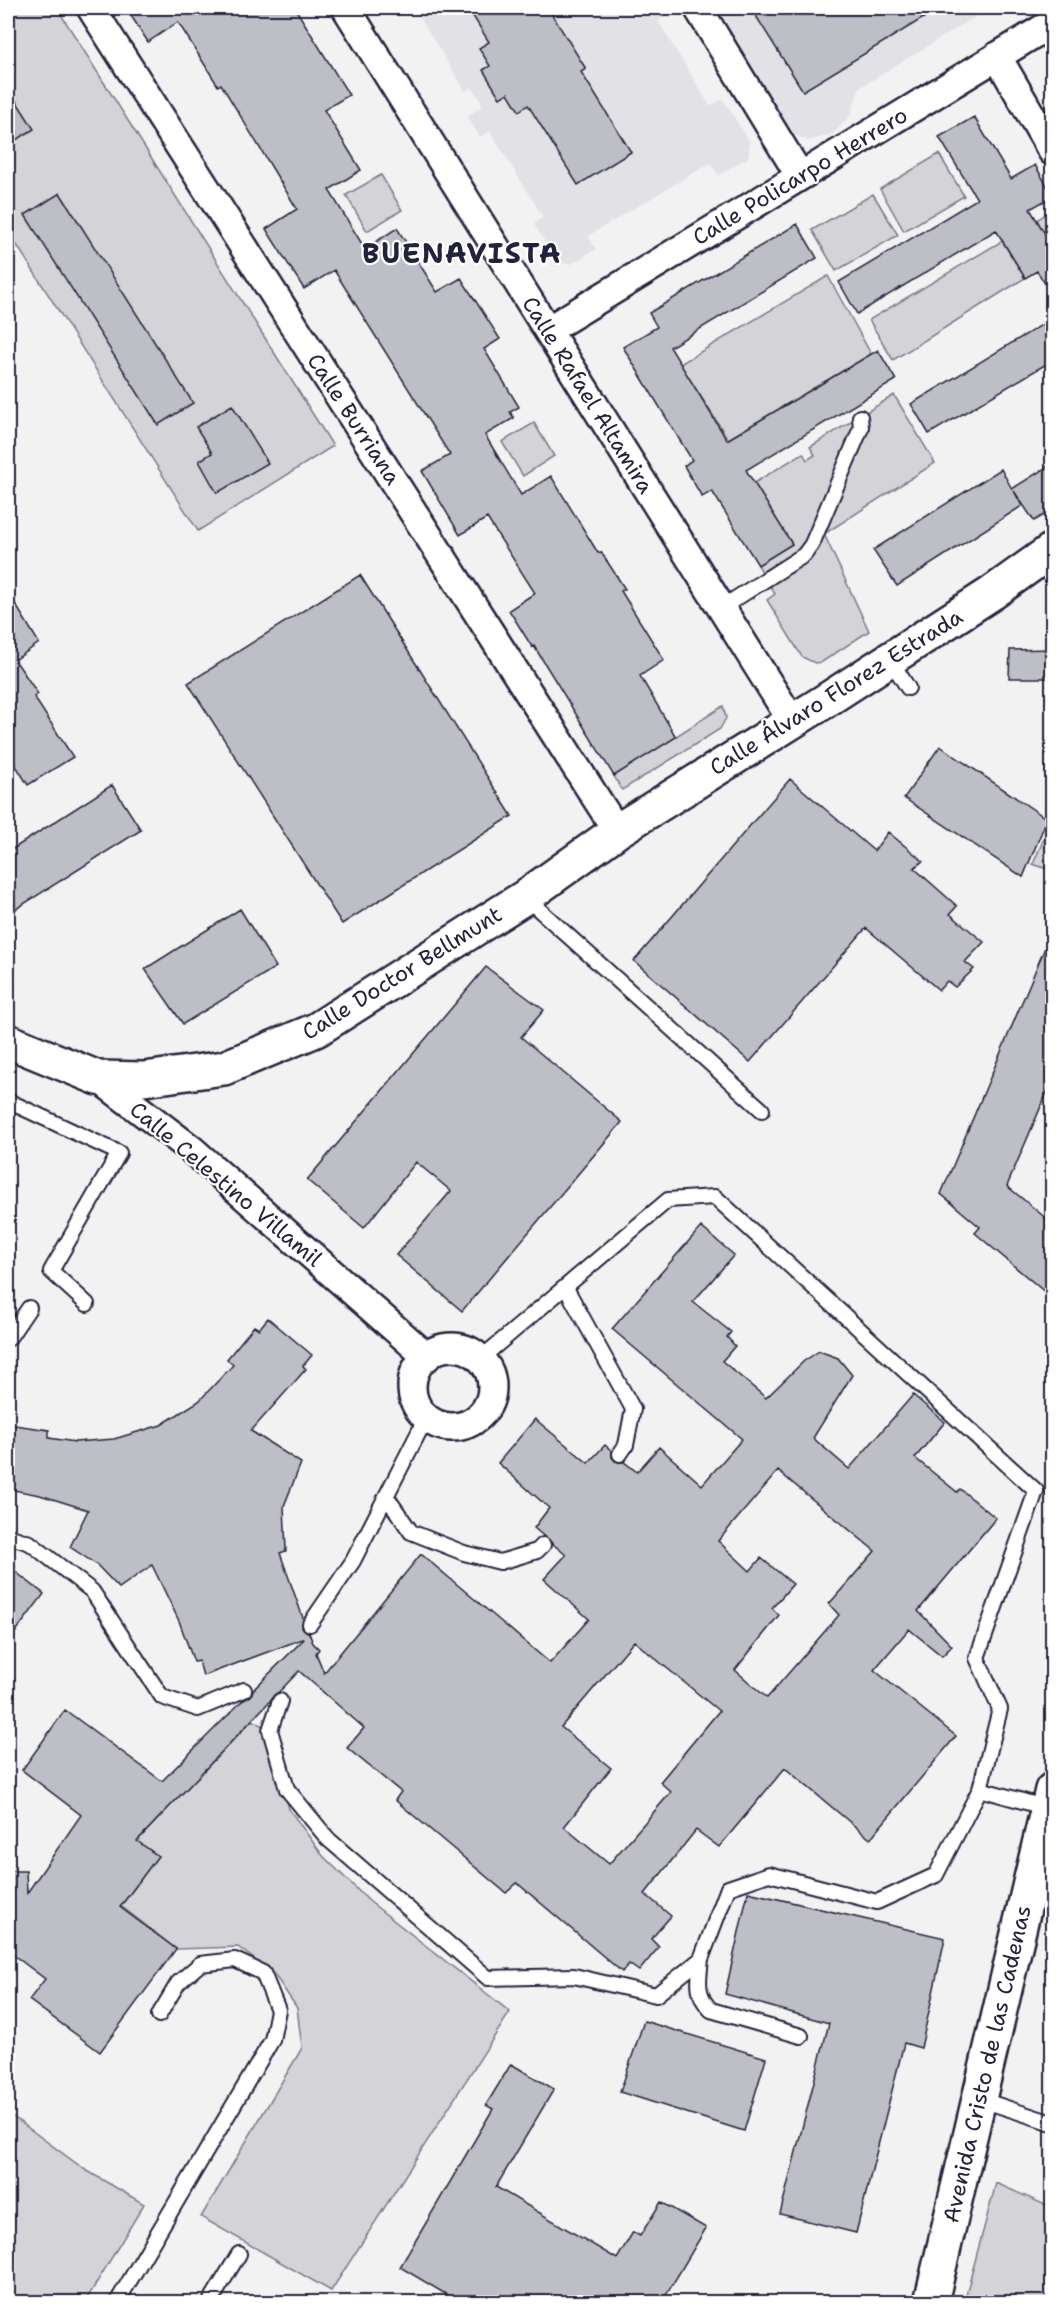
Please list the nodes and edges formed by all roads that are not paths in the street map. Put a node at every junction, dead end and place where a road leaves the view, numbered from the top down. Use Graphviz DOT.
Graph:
graph roads {
  1 [pos="91,8"];
  2 [pos="346,8"];
  3 [pos="698,8"];
  4 [pos="1053,23"];
  5 [pos="997,56"];
  6 [pos="1053,151"];
  7 [pos="800,176"];
  8 [pos="548,330"];
  9 [pos="860,417"];
  10 [pos="1053,550"];
  11 [pos="1053,566"];
  12 [pos="992,593"];
  13 [pos="721,608"];
  14 [pos="889,659"];
  15 [pos="908,688"];
  16 [pos="792,721"];
  17 [pos="617,831"];
  18 [pos="525,897"];
  19 [pos="8,1041"];
  20 [pos="98,1078"];
  21 [pos="8,1101"];
  22 [pos="762,1110"];
  23 [pos="566,1288"];
  24 [pos="87,1304"];
  25 [pos="29,1308"];
  26 [pos="8,1339"];
  27 [pos="427,1357"];
  28 [pos="480,1359"];
  29 [pos="426,1418"];
  30 [pos="620,1454"];
  31 [pos="386,1496"];
  32 [pos="8,1536"];
  33 [pos="543,1545"];
  34 [pos="310,1623"];
  35 [pos="244,1690"];
  36 [pos="280,1701"];
  37 [pos="980,1789"];
  38 [pos="1050,1799"];
  39 [pos="701,1959"];
  40 [pos="159,2015"];
  41 [pos="801,2036"];
  42 [pos="979,2099"];
  43 [pos="1053,2123"];
  44 [pos="238,2254"];
  45 [pos="117,2302"];
  46 [pos="210,2302"];
  47 [pos="931,2302"];
  1 -- 17 [label="street, Calle Burriana"];
  2 -- 8 [label="street, Calle Rafael Altamira"];
  3 -- 7 [label="street"];
  4 -- 5 [label="street, Calle Policarpo Herrero"];
  5 -- 6 [label="street"];
  5 -- 7 [label="street, Calle Policarpo Herrero"];
  7 -- 8 [label="street, Calle Policarpo Herrero"];
  8 -- 13 [label="street, Calle Rafael Altamira"];
  9 -- 13 [label="lane"];
  10 -- 12 [label="main road, Calle Álvaro Florez Estrada"];
  11 -- 12 [label="main road"];
  12 -- 14 [label="main road, Calle Álvaro Florez Estrada"];
  13 -- 16 [label="street, Calle Rafael Altamira"];
  14 -- 15 [label="lane"];
  14 -- 16 [label="main road, Calle Álvaro Florez Estrada"];
  16 -- 17 [label="main road, Calle Álvaro Florez Estrada"];
  17 -- 18 [label="main road, Calle Doctor Bellmunt"];
  18 -- 20 [label="main road, Calle Doctor Bellmunt"];
  18 -- 22 [label="lane"];
  19 -- 20 [label="main road, Calle Celestino Villamil"];
  20 -- 27 [label="street, Calle Celestino Villamil"];
  21 -- 24 [label="lane"];
  23 -- 28 [label="lane"];
  23 -- 30 [label="lane"];
  23 -- 37 [label="lane"];
  25 -- 26 [label="lane"];
  27 -- 28 [label="street"];
  27 -- 29 [label="street"];
  28 -- 29 [label="street"];
  29 -- 31 [label="lane"];
  31 -- 33 [label="lane"];
  31 -- 34 [label="lane"];
  32 -- 35 [label="lane"];
  36 -- 39 [label="lane"];
  37 -- 38 [label="lane"];
  37 -- 39 [label="lane"];
  38 -- 42 [label="main road, Avenida Cristo de las Cadenas"];
  39 -- 41 [label="lane"];
  40 -- 45 [label="lane"];
  42 -- 43 [label="lane"];
  42 -- 47 [label="main road, Avenida Cristo de las Cadenas"];
  44 -- 46 [label="lane"];
}
